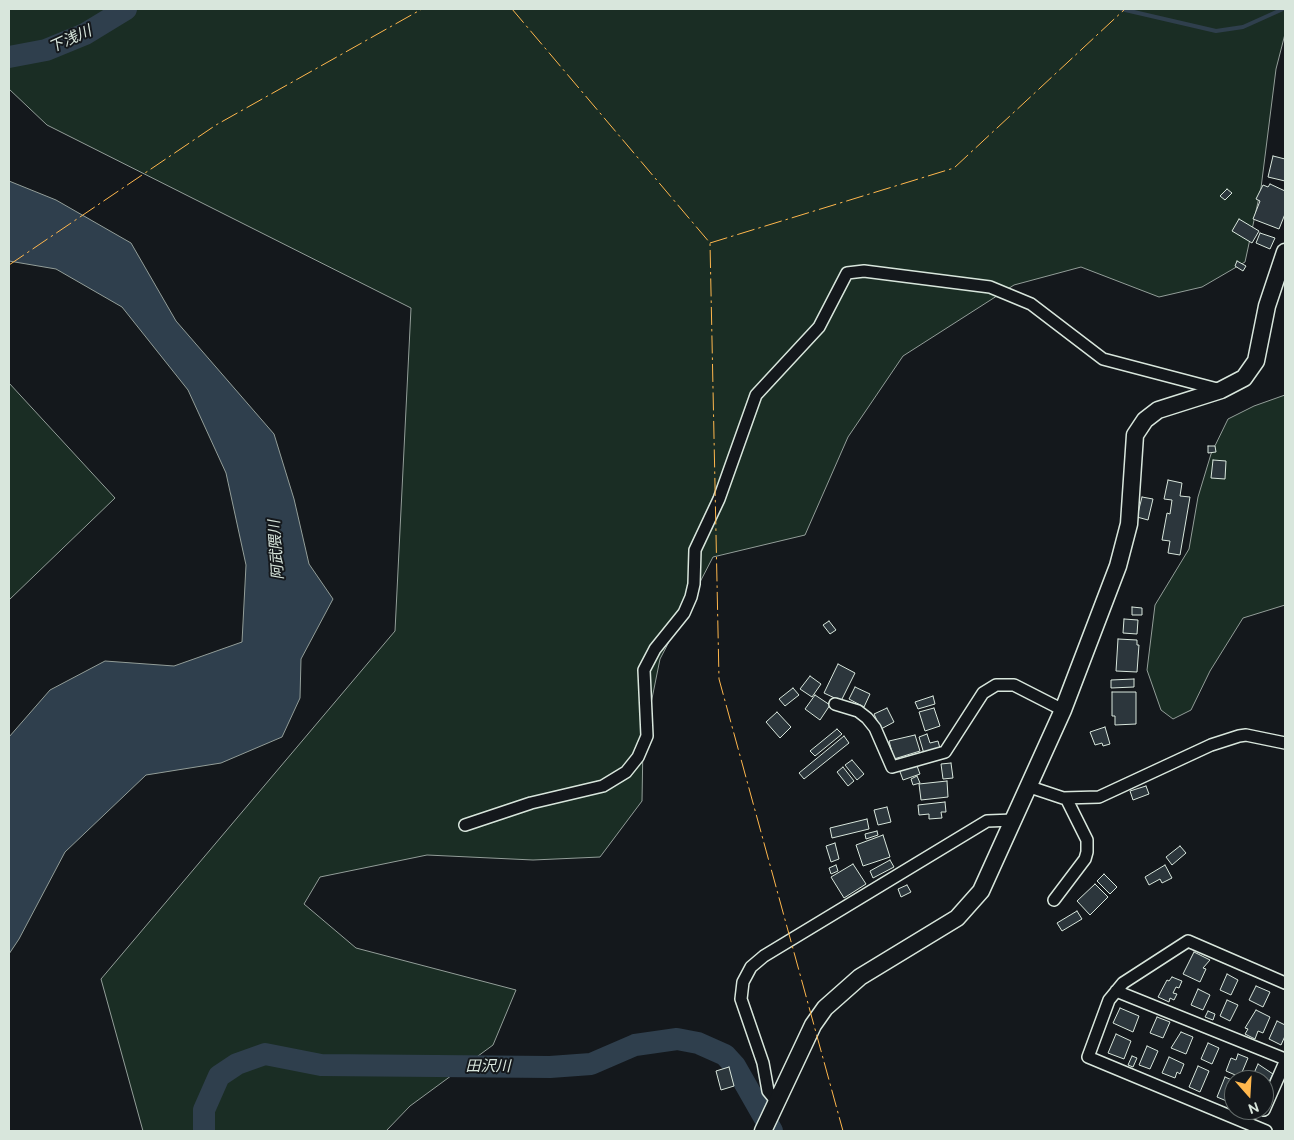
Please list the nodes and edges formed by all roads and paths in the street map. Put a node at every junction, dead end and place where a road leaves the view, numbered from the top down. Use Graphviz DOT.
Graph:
graph roads {
  1 [pos="1285,252"];
  2 [pos="1221,390"];
  3 [pos="835,704"];
  4 [pos="1063,710"];
  5 [pos="1285,743"];
  6 [pos="1030,787"];
  7 [pos="1066,798"];
  8 [pos="1014,820"];
  9 [pos="465,825"];
  10 [pos="1054,900"];
  11 [pos="1285,983"];
  12 [pos="1116,991"];
  13 [pos="1285,1061"];
  14 [pos="1274,1087"];
  15 [pos="770,1116"];
  16 [pos="1259,1130"];
  1 -- 2 [label="street"];
  2 -- 4 [label="street"];
  2 -- 9 [label="street"];
  3 -- 4 [label="street"];
  4 -- 6 [label="street"];
  5 -- 7 [label="street"];
  6 -- 7 [label="street"];
  6 -- 8 [label="street"];
  7 -- 10 [label="street"];
  8 -- 15 [label="street"];
  8 -- 15 [label="street"];
  11 -- 12 [label="street"];
  12 -- 13 [label="street"];
  12 -- 16 [label="street"];
  13 -- 14 [label="street"];
}
